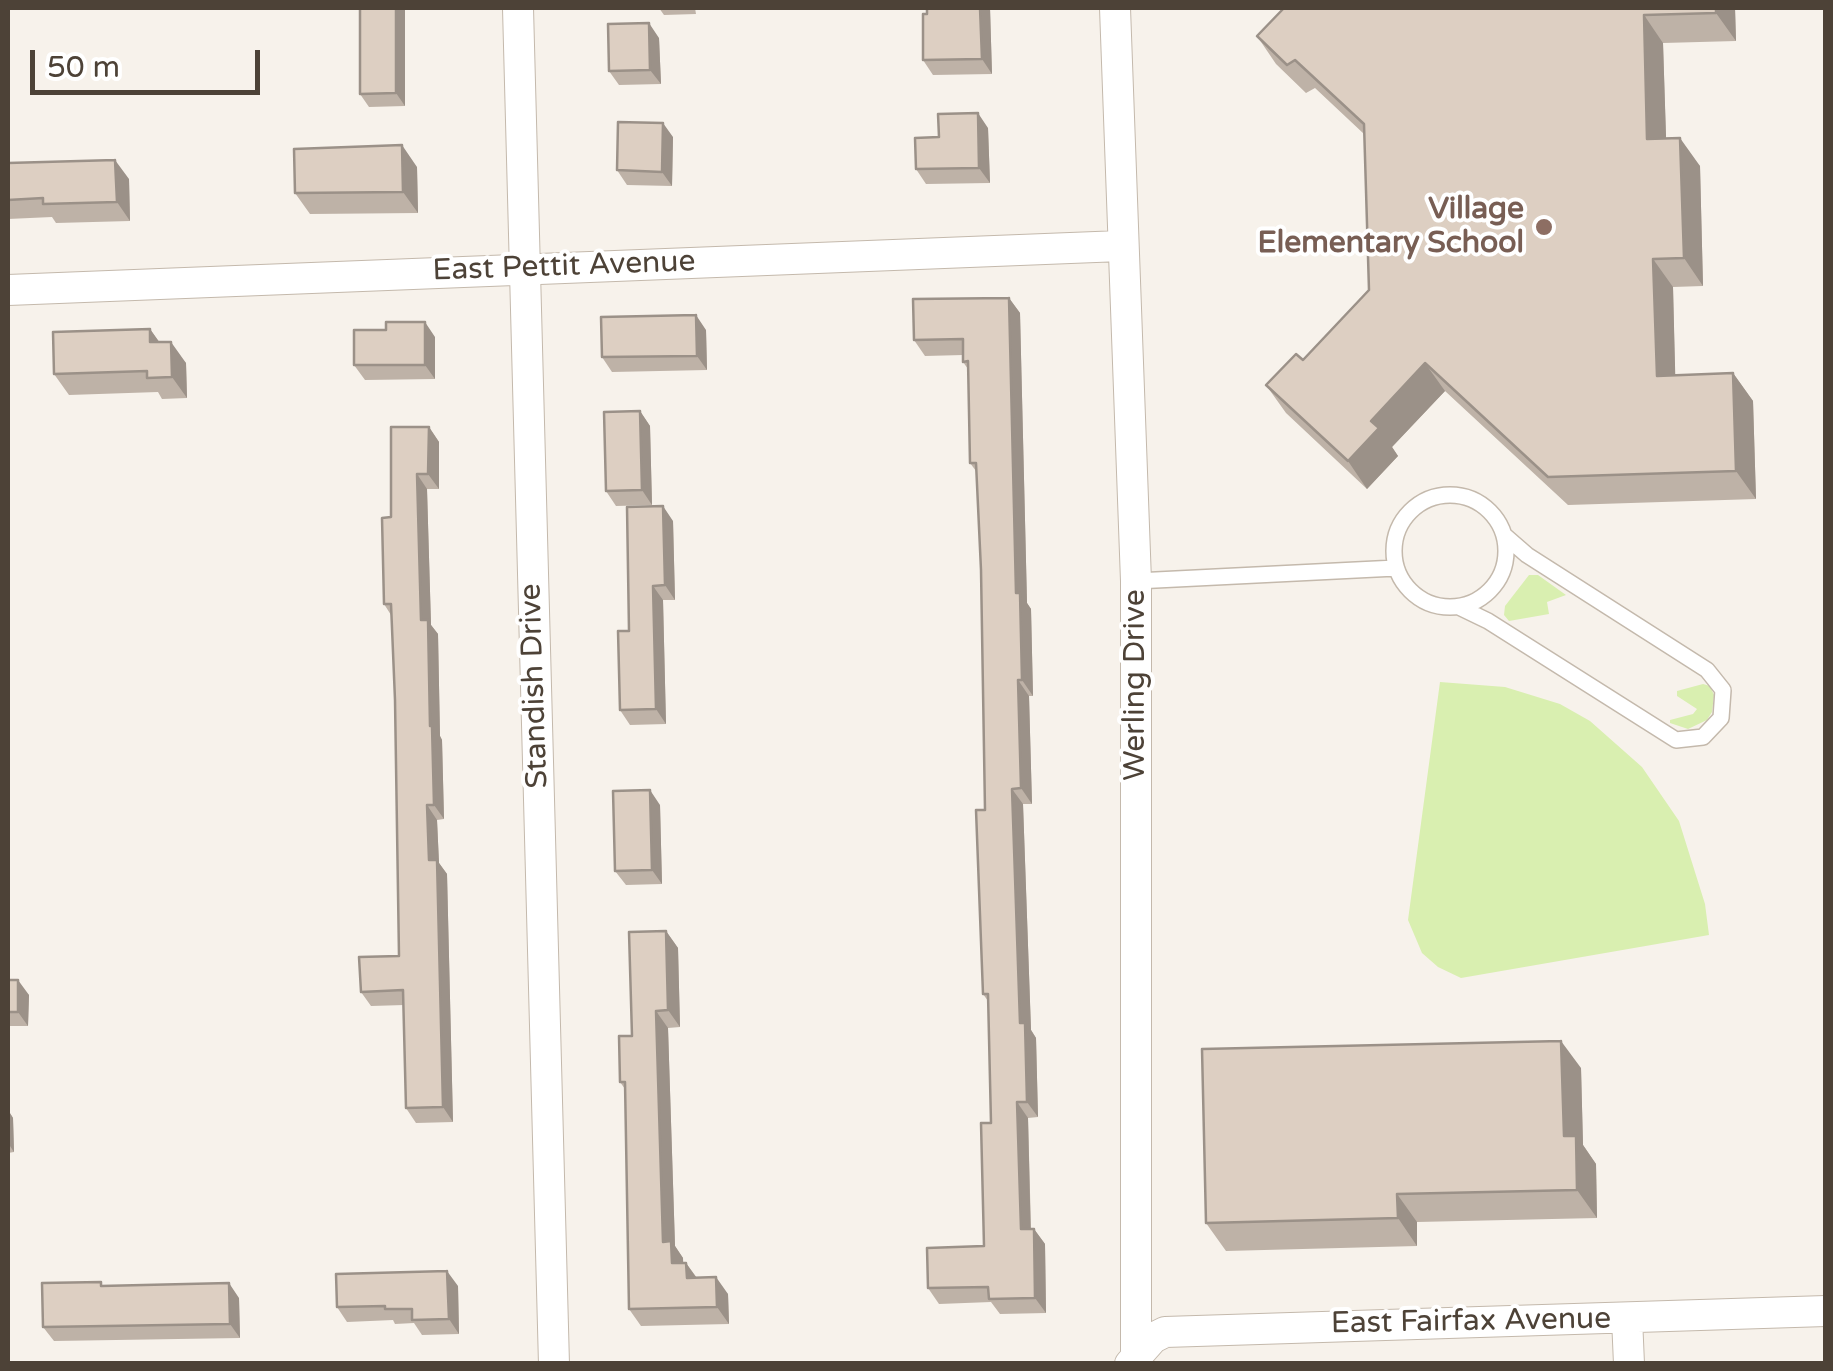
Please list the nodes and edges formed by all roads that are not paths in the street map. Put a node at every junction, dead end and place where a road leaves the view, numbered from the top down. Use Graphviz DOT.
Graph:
graph roads {
  1 [pos="518,8"];
  2 [pos="1115,8"];
  3 [pos="1122,246"];
  4 [pos="524,268"];
  5 [pos="8,290"];
  6 [pos="1504,535"];
  7 [pos="1396,568"];
  8 [pos="1136,580"];
  9 [pos="1459,607"];
  10 [pos="1826,1311"];
  11 [pos="1627,1318"];
  12 [pos="1134,1360"];
  13 [pos="554,1364"];
  14 [pos="1628,1364"];
  1 -- 4 [label="street, Standish Drive"];
  2 -- 3 [label="street, Werling Drive"];
  3 -- 4 [label="street, East Pettit Avenue"];
  3 -- 8 [label="street, Werling Drive"];
  4 -- 5 [label="street, East Pettit Avenue"];
  4 -- 13 [label="street, Standish Drive"];
  6 -- 7 [label="lane"];
  6 -- 9 [label="lane"];
  6 -- 9 [label="lane"];
  7 -- 8 [label="lane"];
  7 -- 9 [label="lane"];
  8 -- 12 [label="street, Werling Drive"];
  10 -- 11 [label="street, East Fairfax Avenue"];
  11 -- 12 [label="street, East Fairfax Avenue"];
  11 -- 14 [label="street"];
}
